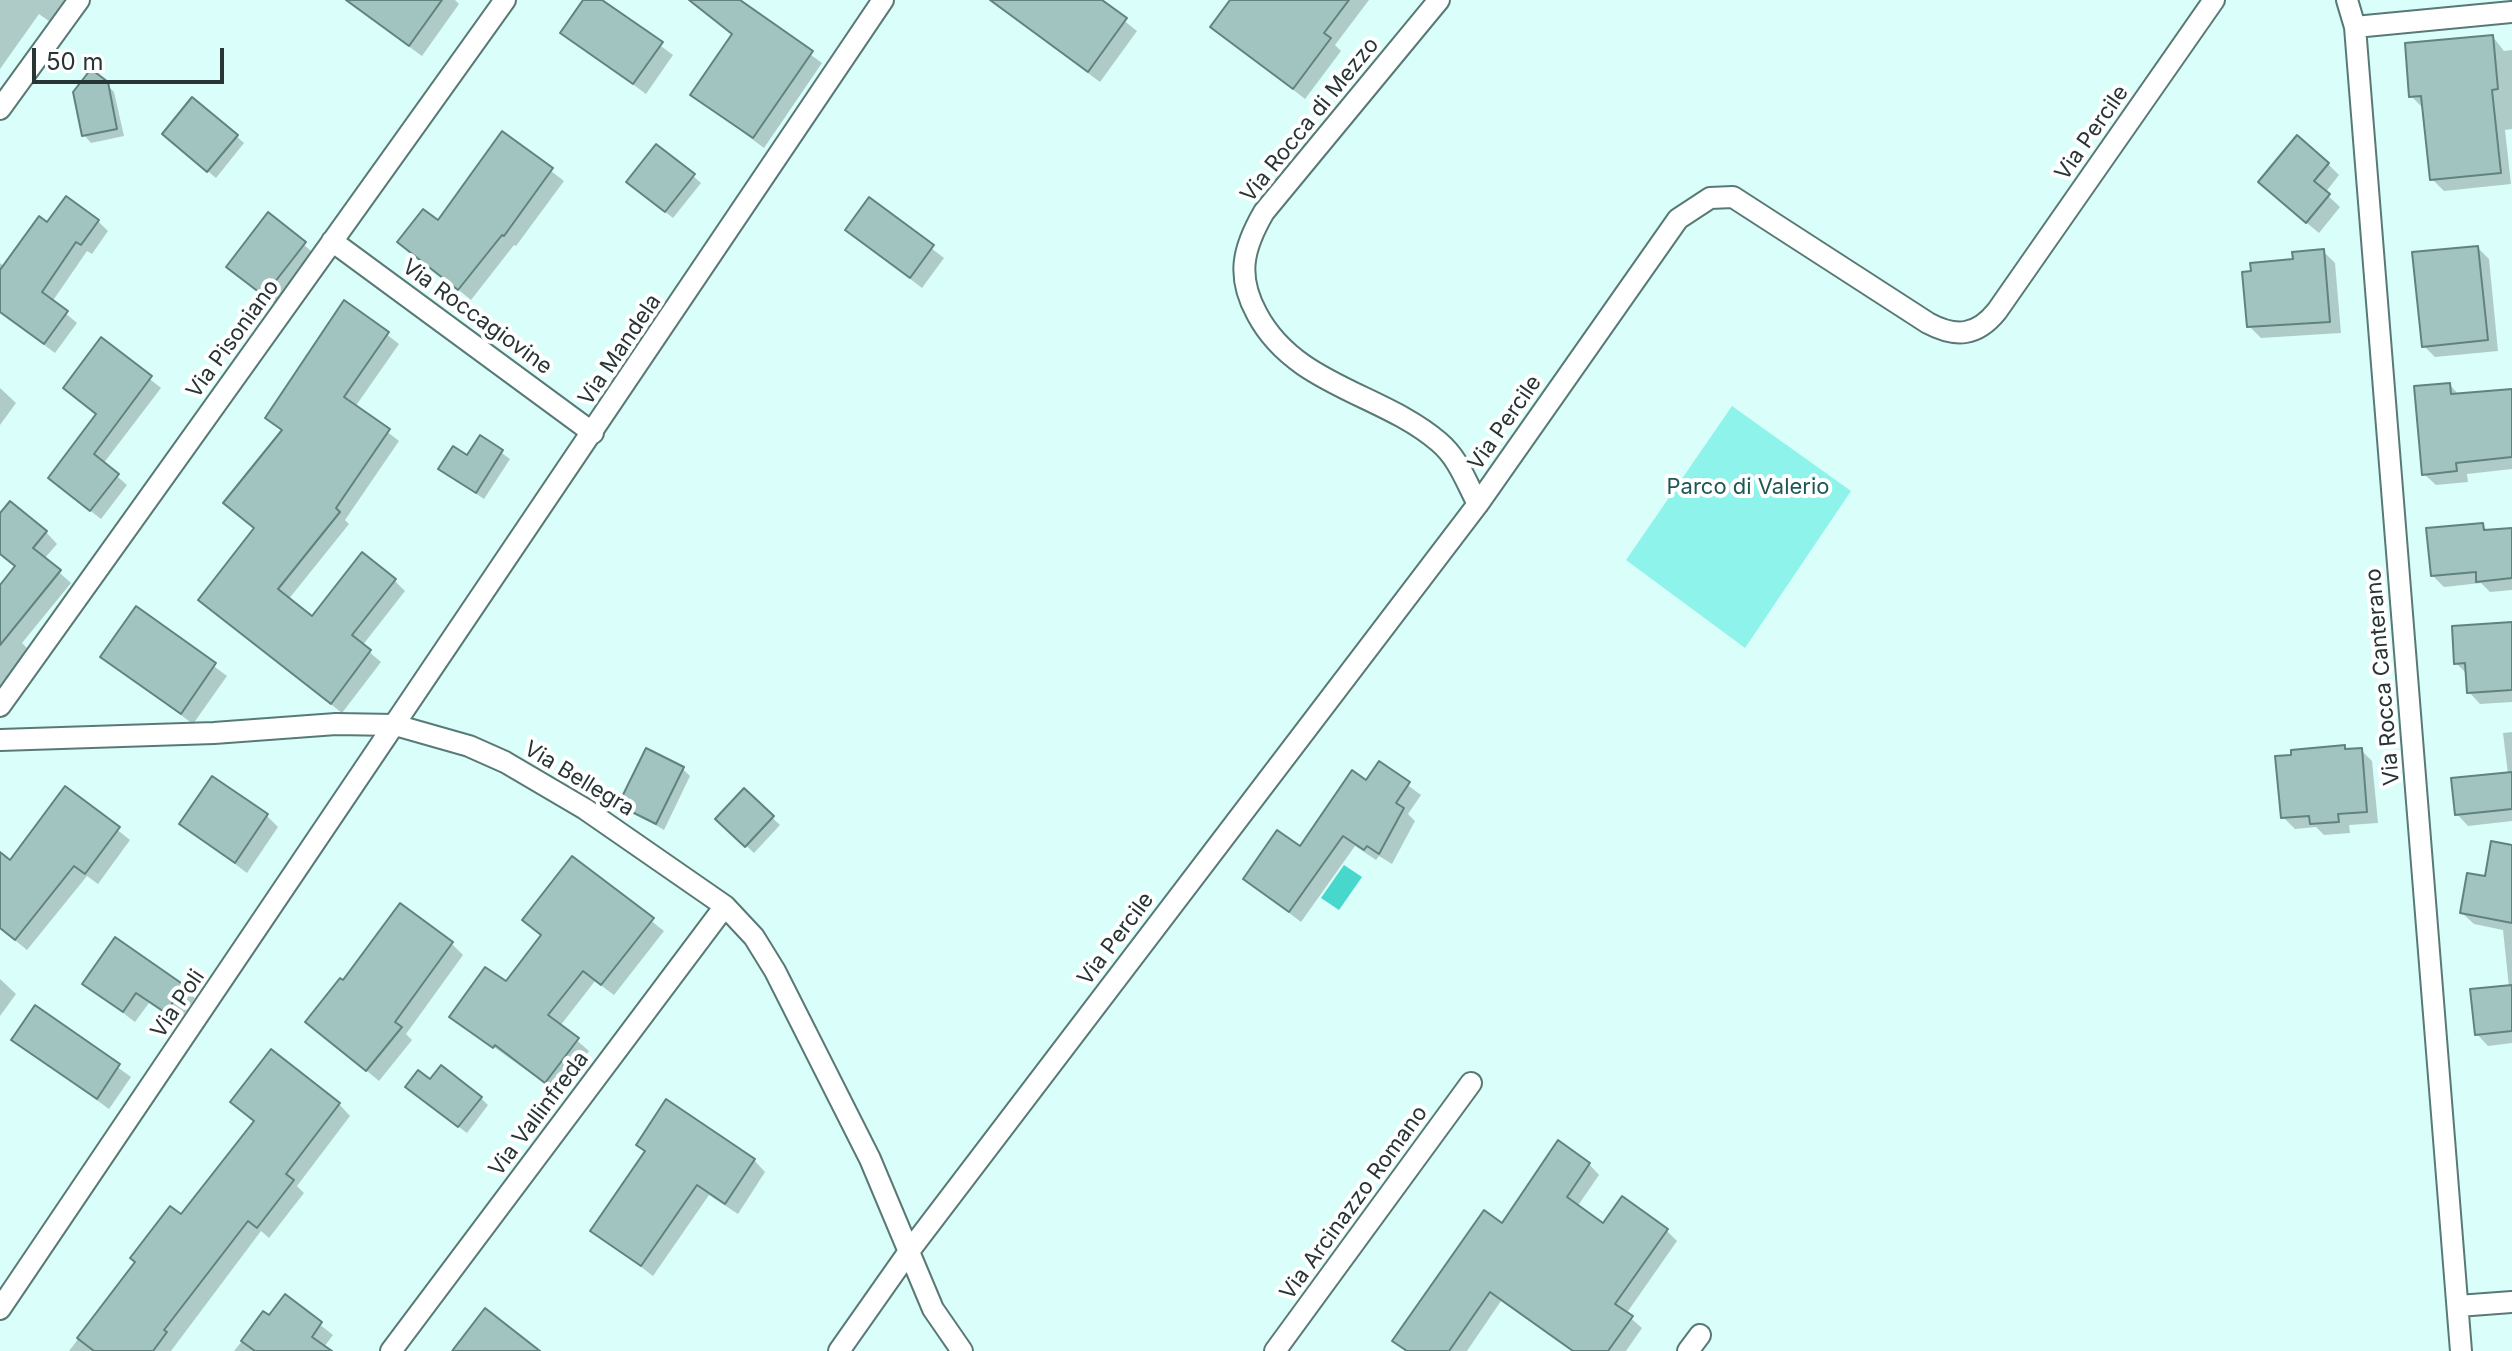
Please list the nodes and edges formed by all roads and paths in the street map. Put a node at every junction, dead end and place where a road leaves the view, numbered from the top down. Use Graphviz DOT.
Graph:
graph roads {
  1 [pos="79,0"];
  2 [pos="505,0"];
  3 [pos="883,0"];
  4 [pos="1439,0"];
  5 [pos="2214,0"];
  6 [pos="2347,0"];
  7 [pos="2512,12"];
  8 [pos="2355,27"];
  9 [pos="0,109"];
  10 [pos="332,241"];
  11 [pos="593,433"];
  12 [pos="1478,504"];
  13 [pos="0,706"];
  14 [pos="395,725"];
  15 [pos="0,740"];
  16 [pos="725,906"];
  17 [pos="1471,1083"];
  18 [pos="910,1250"];
  19 [pos="2512,1302"];
  20 [pos="2458,1306"];
  21 [pos="0,1309"];
  22 [pos="391,1351"];
  23 [pos="839,1351"];
  24 [pos="962,1351"];
  25 [pos="1275,1351"];
  26 [pos="2461,1351"];
  1 -- 9 [label="street"];
  2 -- 10 [label="street, Via Pisoniano"];
  3 -- 11 [label="street, Via Mandela"];
  4 -- 12 [label="street, Via Rocca di Mezzo"];
  5 -- 12 [label="street, Via Percile"];
  6 -- 8 [label="street, Via Rocca Canterano"];
  7 -- 8 [label="street"];
  8 -- 20 [label="street, Via Rocca Canterano"];
  10 -- 11 [label="street, Via Roccagiovine"];
  10 -- 13 [label="street, Via Pisoniano"];
  11 -- 14 [label="street, Via Mandela"];
  12 -- 18 [label="street, Via Percile"];
  14 -- 15 [label="street, Via Bellegra"];
  14 -- 16 [label="street, Via Bellegra"];
  14 -- 21 [label="street, Via Poli"];
  16 -- 18 [label="street, Via Bellegra"];
  16 -- 22 [label="street, Via Vallinfreda"];
  17 -- 25 [label="street, Via Arcinazzo Romano"];
  18 -- 23 [label="street, Via Percile"];
  18 -- 24 [label="street, Via Bellegra"];
  19 -- 20 [label="street"];
  20 -- 26 [label="street, Via Rocca Canterano"];
}
